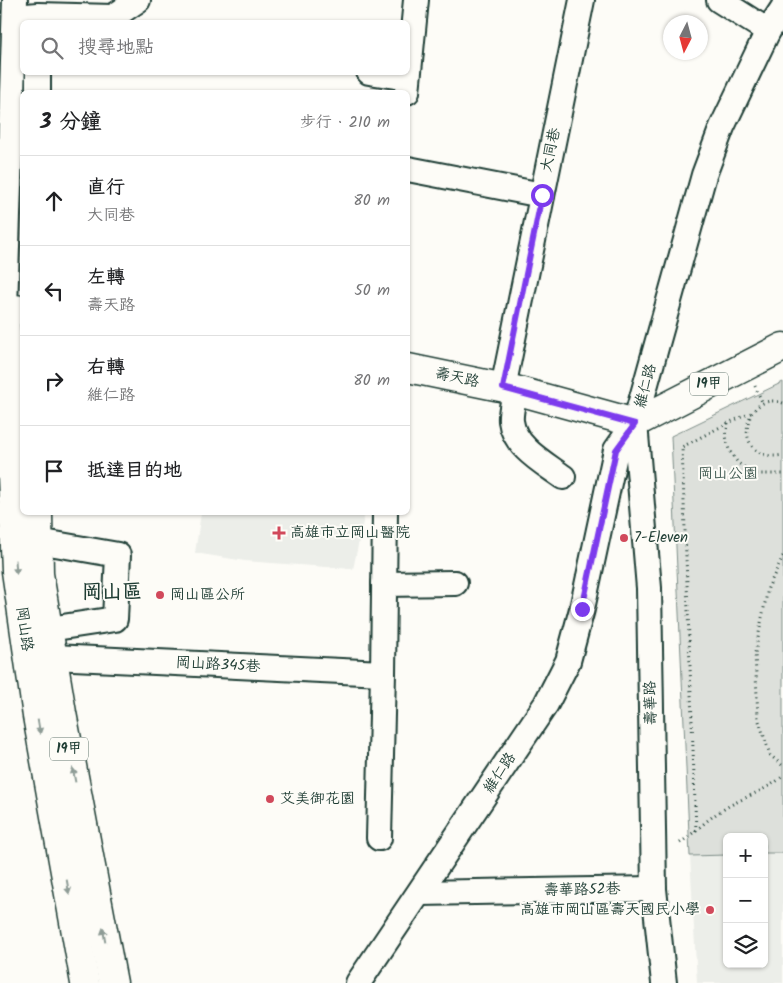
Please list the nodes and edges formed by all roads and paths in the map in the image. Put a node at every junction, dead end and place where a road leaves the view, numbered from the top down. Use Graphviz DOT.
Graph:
graph roads {
  1 [pos="138,0"];
  2 [pos="416,0"];
  3 [pos="582,0"];
  4 [pos="720,0"];
  5 [pos="783,8"];
  6 [pos="15,9"];
  7 [pos="38,13"];
  8 [pos="768,31"];
  9 [pos="410,64"];
  10 [pos="38,75"];
  11 [pos="377,75"];
  12 [pos="408,85"];
  13 [pos="38,90"];
  14 [pos="410,169"];
  15 [pos="542,195"];
  16 [pos="9,309"];
  17 [pos="783,347"];
  18 [pos="410,368"];
  19 [pos="509,389"];
  20 [pos="783,399"];
  21 [pos="777,401"];
  22 [pos="783,404"];
  23 [pos="751,413"];
  24 [pos="728,423"];
  25 [pos="635,424"];
  26 [pos="783,455"];
  27 [pos="20,458"];
  28 [pos="783,474"];
  29 [pos="563,476"];
  30 [pos="24,515"];
  31 [pos="37,515"];
  32 [pos="384,515"];
  33 [pos="26,540"];
  34 [pos="783,556"];
  35 [pos="455,583"];
  36 [pos="384,584"];
  37 [pos="37,631"];
  38 [pos="53,657"];
  39 [pos="383,673"];
  40 [pos="783,766"];
  41 [pos="783,776"];
  42 [pos="696,832"];
  43 [pos="379,838"];
  44 [pos="680,843"];
  45 [pos="654,889"];
  46 [pos="420,893"];
  47 [pos="85,983"];
  48 [pos="113,983"];
  49 [pos="358,983"];
  50 [pos="664,983"];
  1 -- 7 [label="street"];
  2 -- 9 [label="street"];
  3 -- 15 [label="street, 大同巷"];
  4 -- 8 [label="street"];
  5 -- 8 [label="street, 維仁路"];
  6 -- 7 [label="street"];
  6 -- 16 [label="street, 岡山路"];
  8 -- 25 [label="street, 維仁路"];
  10 -- 13 [label="street"];
  11 -- 12 [label="street"];
  14 -- 15 [label="street"];
  15 -- 19 [label="street, 大同巷"];
  16 -- 27 [label="main road, 岡山路 / 19甲"];
  17 -- 25 [label="main road, 19甲"];
  18 -- 19 [label="main road, 壽天路"];
  19 -- 25 [label="main road, 壽天路"];
  19 -- 29 [label="street, 大同巷"];
  20 -- 21 [label="path"];
  21 -- 22 [label="path"];
  21 -- 23 [label="path"];
  23 -- 24 [label="path"];
  23 -- 26 [label="path"];
  24 -- 28 [label="path"];
  24 -- 42 [label="path"];
  25 -- 45 [label="street, 壽華路"];
  25 -- 46 [label="street, 維仁路"];
  30 -- 33 [label="main road, 岡山路 / 19甲"];
  31 -- 33 [label="main road, 岡山路 / 19甲"];
  32 -- 36 [label="street"];
  33 -- 37 [label="main road, 岡山路 / 19甲"];
  33 -- 37 [label="street"];
  34 -- 40 [label="path"];
  35 -- 36 [label="street"];
  36 -- 39 [label="street"];
  37 -- 38 [label="main road, 岡山路 / 19甲"];
  37 -- 47 [label="main road, 岡山路 / 19甲, one-way"];
  38 -- 39 [label="street, 岡山路345巷"];
  48 -- 38 [label="main road, 岡山路 / 19甲, one-way"];
  39 -- 43 [label="street"];
  41 -- 42 [label="path"];
  42 -- 44 [label="path"];
  45 -- 46 [label="street, 壽華路52巷"];
  45 -- 50 [label="street, 壽華路"];
  46 -- 49 [label="street, 維仁路"];
}
